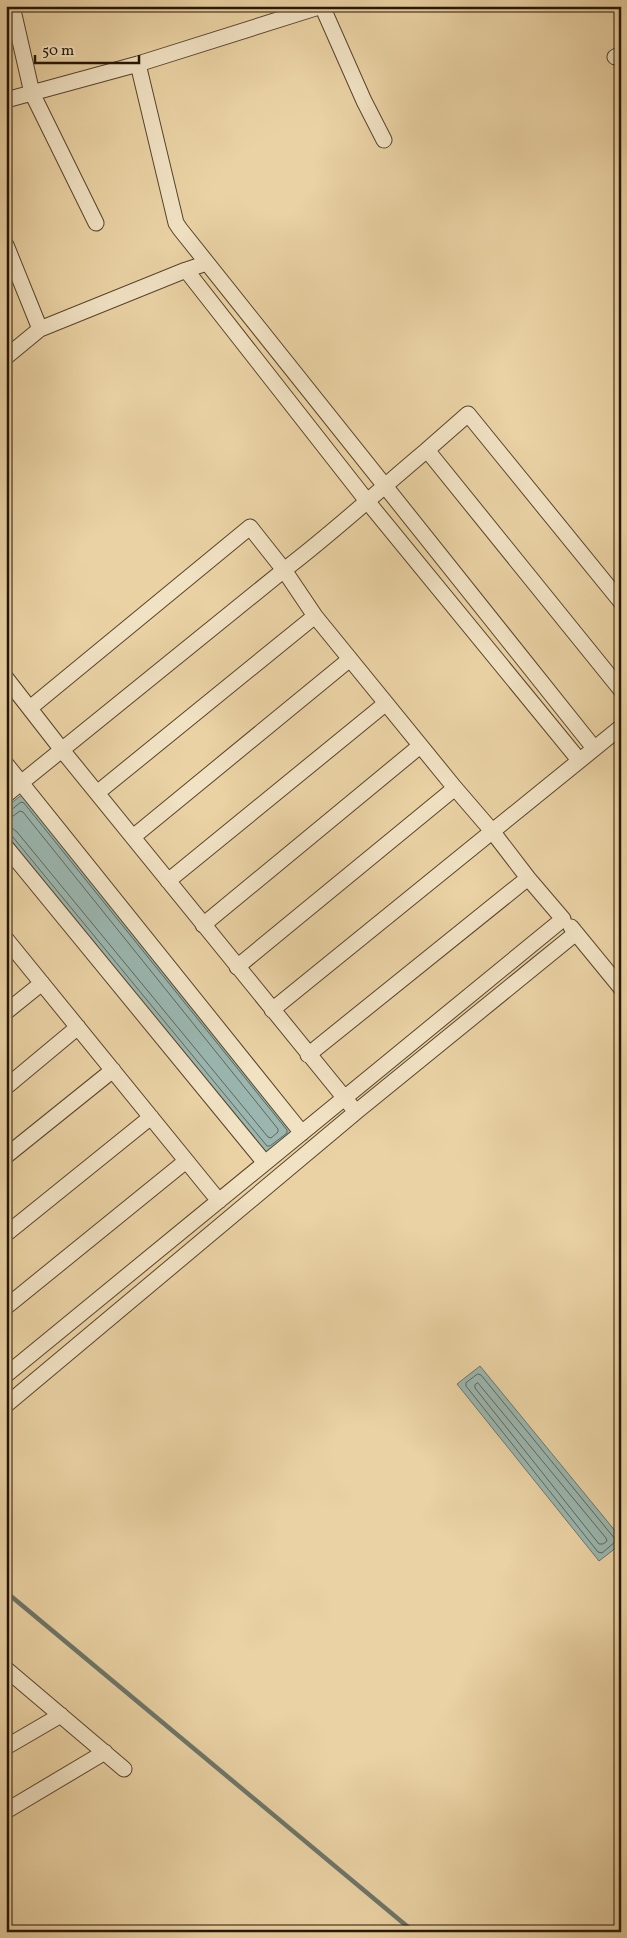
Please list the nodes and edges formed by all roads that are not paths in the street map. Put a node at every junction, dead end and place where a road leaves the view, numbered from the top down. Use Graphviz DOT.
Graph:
graph roads {
  1 [pos="12,6"];
  2 [pos="322,6"];
  3 [pos="138,64"];
  4 [pos="32,93"];
  5 [pos="6,100"];
  6 [pos="384,140"];
  7 [pos="96,223"];
  8 [pos="6,245"];
  9 [pos="206,263"];
  10 [pos="186,270"];
  11 [pos="40,329"];
  12 [pos="6,357"];
  13 [pos="427,450"];
  14 [pos="384,486"];
  15 [pos="367,501"];
  16 [pos="284,570"];
  17 [pos="621,602"];
  18 [pos="315,616"];
  19 [pos="350,659"];
  20 [pos="6,678"];
  21 [pos="621,690"];
  22 [pos="385,704"];
  23 [pos="30,708"];
  24 [pos="621,727"];
  25 [pos="420,746"];
  26 [pos="594,748"];
  27 [pos="62,750"];
  28 [pos="578,760"];
  29 [pos="6,764"];
  30 [pos="21,783"];
  31 [pos="455,788"];
  32 [pos="97,793"];
  33 [pos="6,795"];
  34 [pos="492,831"];
  35 [pos="133,837"];
  36 [pos="6,847"];
  37 [pos="528,878"];
  38 [pos="168,881"];
  39 [pos="563,919"];
  40 [pos="203,925"];
  41 [pos="576,934"];
  42 [pos="6,939"];
  43 [pos="237,967"];
  44 [pos="42,983"];
  45 [pos="621,988"];
  46 [pos="272,1010"];
  47 [pos="6,1012"];
  48 [pos="78,1027"];
  49 [pos="308,1055"];
  50 [pos="112,1070"];
  51 [pos="6,1087"];
  52 [pos="344,1098"];
  53 [pos="356,1112"];
  54 [pos="151,1117"];
  55 [pos="302,1133"];
  56 [pos="6,1156"];
  57 [pos="186,1161"];
  58 [pos="265,1163"];
  59 [pos="219,1200"];
  60 [pos="6,1234"];
  61 [pos="6,1307"];
  62 [pos="6,1374"];
  63 [pos="6,1405"];
  64 [pos="10,1676"];
  65 [pos="60,1714"];
  66 [pos="6,1747"];
  67 [pos="105,1752"];
  68 [pos="124,1769"];
  69 [pos="6,1811"];
  1 -- 4 [label="street"];
  2 -- 3 [label="street"];
  2 -- 6 [label="street"];
  3 -- 4 [label="street"];
  3 -- 9 [label="street"];
  4 -- 5 [label="street"];
  4 -- 7 [label="street"];
  8 -- 11 [label="street"];
  9 -- 10 [label="street"];
  9 -- 14 [label="street"];
  10 -- 11 [label="street"];
  10 -- 15 [label="street"];
  11 -- 12 [label="street"];
  13 -- 14 [label="street"];
  13 -- 17 [label="street"];
  13 -- 21 [label="street"];
  14 -- 15 [label="street"];
  14 -- 26 [label="street"];
  15 -- 16 [label="street"];
  15 -- 28 [label="street"];
  16 -- 18 [label="street"];
  16 -- 23 [label="street"];
  16 -- 27 [label="street"];
  18 -- 19 [label="street"];
  18 -- 32 [label="street"];
  19 -- 22 [label="street"];
  19 -- 35 [label="street"];
  20 -- 23 [label="street"];
  22 -- 25 [label="street"];
  22 -- 38 [label="street"];
  23 -- 27 [label="street"];
  24 -- 26 [label="street"];
  25 -- 31 [label="street"];
  25 -- 40 [label="street"];
  26 -- 28 [label="street"];
  27 -- 30 [label="street"];
  27 -- 32 [label="street"];
  28 -- 34 [label="street"];
  29 -- 30 [label="street"];
  30 -- 33 [label="street"];
  30 -- 55 [label="street"];
  31 -- 34 [label="street"];
  31 -- 43 [label="street"];
  32 -- 35 [label="street"];
  34 -- 37 [label="street"];
  34 -- 46 [label="street"];
  35 -- 38 [label="street"];
  36 -- 58 [label="street"];
  37 -- 39 [label="street"];
  37 -- 49 [label="street"];
  38 -- 40 [label="street"];
  39 -- 41 [label="street"];
  39 -- 52 [label="street"];
  40 -- 43 [label="street"];
  41 -- 45 [label="street"];
  41 -- 53 [label="street"];
  42 -- 44 [label="street"];
  43 -- 46 [label="street"];
  44 -- 47 [label="street"];
  44 -- 48 [label="street"];
  46 -- 49 [label="street"];
  48 -- 50 [label="street"];
  48 -- 51 [label="street"];
  49 -- 52 [label="street"];
  50 -- 54 [label="street"];
  50 -- 56 [label="street"];
  52 -- 53 [label="street"];
  52 -- 55 [label="street"];
  53 -- 63 [label="street"];
  54 -- 57 [label="street"];
  54 -- 60 [label="street"];
  55 -- 58 [label="street"];
  57 -- 59 [label="street"];
  57 -- 61 [label="street"];
  58 -- 59 [label="street"];
  59 -- 62 [label="street"];
  64 -- 65 [label="street"];
  65 -- 66 [label="street"];
  65 -- 67 [label="street"];
  67 -- 68 [label="street"];
  67 -- 69 [label="street"];
}
